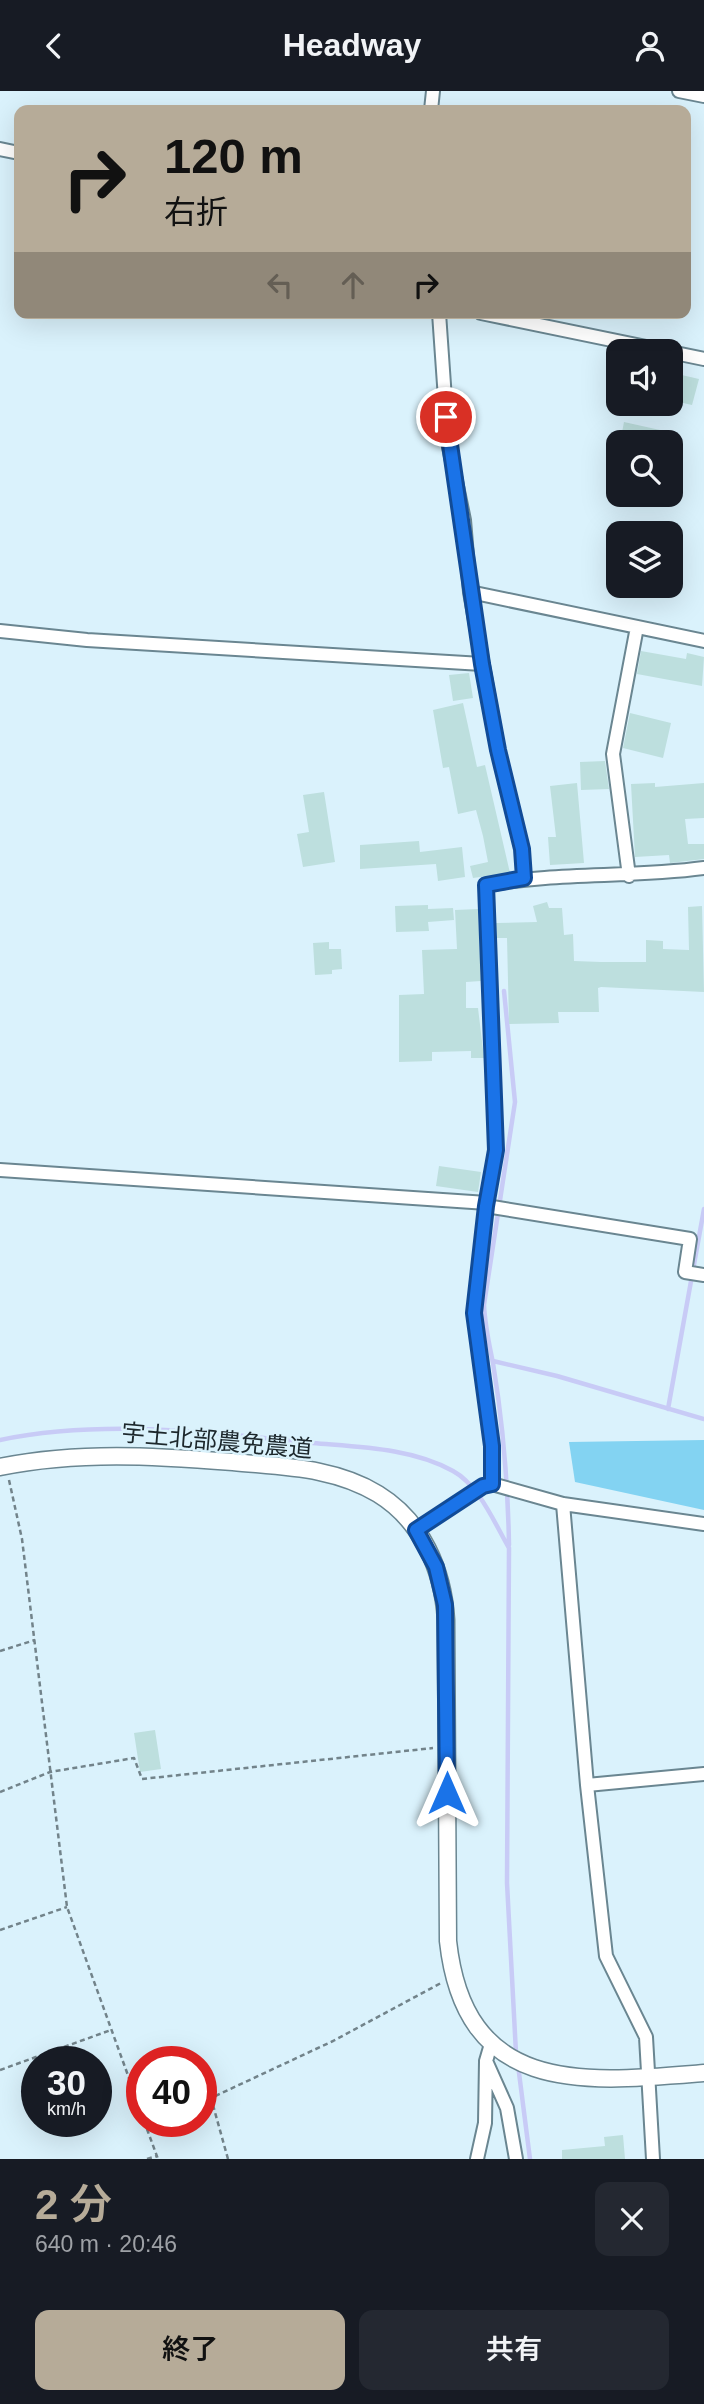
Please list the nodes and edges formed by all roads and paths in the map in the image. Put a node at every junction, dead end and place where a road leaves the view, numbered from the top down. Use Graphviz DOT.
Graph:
graph roads {
  1 [pos="680,91"];
  2 [pos="704,96"];
  3 [pos="439,319"];
  4 [pos="510,319"];
  5 [pos="704,359"];
  6 [pos="470,592"];
  7 [pos="637,628"];
  8 [pos="0,631"];
  9 [pos="704,641"];
  10 [pos="482,664"];
  11 [pos="704,868"];
  12 [pos="629,876"];
  13 [pos="524,878"];
  14 [pos="0,1170"];
  15 [pos="486,1205"];
  16 [pos="704,1275"];
  17 [pos="2,1467"];
  18 [pos="492,1484"];
  19 [pos="563,1504"];
  20 [pos="704,1524"];
  21 [pos="416,1530"];
  22 [pos="35,1640"];
  23 [pos="0,1651"];
  24 [pos="447,1747"];
  25 [pos="50,1772"];
  26 [pos="704,1774"];
  27 [pos="587,1785"];
  28 [pos="0,1792"];
  29 [pos="67,1907"];
  30 [pos="0,1930"];
  31 [pos="453,1976"];
  32 [pos="111,2030"];
  33 [pos="491,2044"];
  34 [pos="486,2061"];
  35 [pos="0,2070"];
  36 [pos="126,2071"];
  37 [pos="704,2073"];
  38 [pos="649,2077"];
  39 [pos="150,2137"];
  40 [pos="158,2157"];
  41 [pos="147,2159"];
  42 [pos="228,2159"];
  43 [pos="477,2159"];
  44 [pos="516,2159"];
  45 [pos="653,2159"];
  1 -- 2 [label="street"];
  3 -- 6 [label="street"];
  4 -- 5 [label="street"];
  6 -- 7 [label="street"];
  6 -- 10 [label="street"];
  7 -- 9 [label="street"];
  7 -- 12 [label="street"];
  8 -- 10 [label="street"];
  10 -- 13 [label="street"];
  11 -- 12 [label="street"];
  12 -- 13 [label="street"];
  13 -- 15 [label="street"];
  14 -- 15 [label="street"];
  15 -- 16 [label="street"];
  15 -- 18 [label="street"];
  17 -- 21 [label="street, 宇土北部農免農道"];
  17 -- 22 [label="path"];
  18 -- 19 [label="street"];
  18 -- 21 [label="street"];
  19 -- 20 [label="street"];
  19 -- 27 [label="street"];
  21 -- 24 [label="street, 宇土北部農免農道"];
  22 -- 23 [label="path"];
  22 -- 25 [label="path"];
  24 -- 25 [label="path"];
  24 -- 31 [label="street, 宇土北部農免農道"];
  25 -- 28 [label="path"];
  25 -- 29 [label="path"];
  26 -- 27 [label="street"];
  27 -- 38 [label="street"];
  29 -- 30 [label="path"];
  29 -- 32 [label="path"];
  31 -- 33 [label="street, 宇土北部農免農道"];
  31 -- 42 [label="path"];
  32 -- 35 [label="path"];
  32 -- 36 [label="path"];
  33 -- 34 [label="street"];
  33 -- 38 [label="street, 宇土北部農免農道"];
  34 -- 43 [label="street"];
  34 -- 44 [label="street"];
  37 -- 38 [label="street, 宇土北部農免農道"];
  38 -- 45 [label="street"];
  39 -- 40 [label="path"];
  40 -- 41 [label="path"];
}
